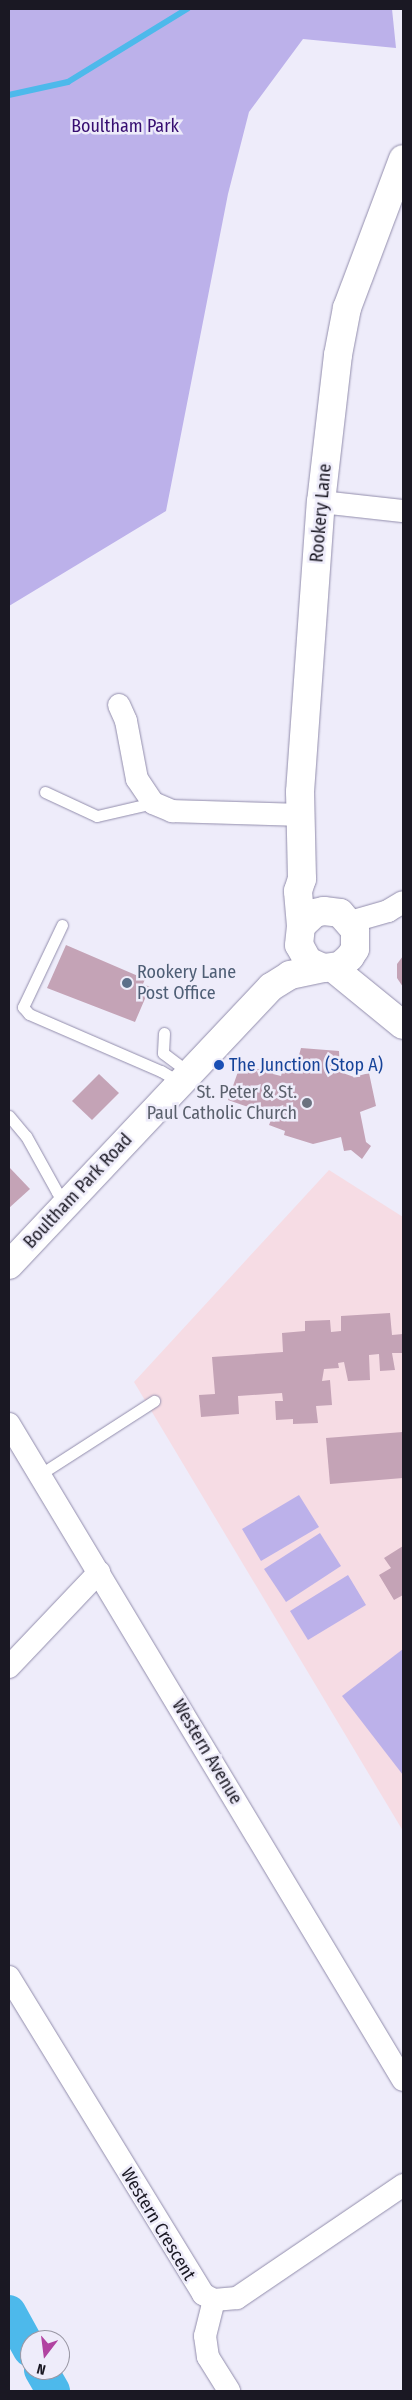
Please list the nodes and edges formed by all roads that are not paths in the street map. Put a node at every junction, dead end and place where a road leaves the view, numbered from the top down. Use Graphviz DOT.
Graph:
graph roads {
  1 [pos="403,160"];
  2 [pos="321,502"];
  3 [pos="403,511"];
  4 [pos="119,705"];
  5 [pos="45,792"];
  6 [pos="153,804"];
  7 [pos="300,815"];
  8 [pos="302,879"];
  9 [pos="396,907"];
  10 [pos="342,917"];
  11 [pos="62,925"];
  12 [pos="300,936"];
  13 [pos="340,960"];
  14 [pos="271,987"];
  15 [pos="403,1025"];
  16 [pos="164,1033"];
  17 [pos="184,1077"];
  18 [pos="9,1116"];
  19 [pos="67,1203"];
  20 [pos="9,1265"];
  21 [pos="154,1401"];
  22 [pos="9,1424"];
  23 [pos="40,1475"];
  24 [pos="99,1572"];
  25 [pos="9,1666"];
  26 [pos="9,1977"];
  27 [pos="403,2080"];
  28 [pos="403,2185"];
  29 [pos="214,2300"];
  30 [pos="229,2391"];
  1 -- 2 [label="street, Rookery Lane"];
  2 -- 3 [label="street"];
  2 -- 7 [label="street, Rookery Lane"];
  4 -- 6 [label="street"];
  5 -- 6 [label="lane"];
  6 -- 7 [label="street"];
  7 -- 8 [label="street, Rookery Lane"];
  8 -- 10 [label="street"];
  8 -- 12 [label="street, Rookery Lane"];
  9 -- 10 [label="street"];
  9 -- 13 [label="street"];
  10 -- 12 [label="street"];
  10 -- 13 [label="street"];
  11 -- 17 [label="lane"];
  12 -- 13 [label="street"];
  12 -- 14 [label="street"];
  13 -- 14 [label="street"];
  13 -- 15 [label="street"];
  14 -- 17 [label="street, Boultham Park Road"];
  16 -- 17 [label="lane"];
  17 -- 19 [label="street, Boultham Park Road"];
  18 -- 19 [label="lane"];
  19 -- 20 [label="street, Boultham Park Road"];
  21 -- 23 [label="lane"];
  22 -- 23 [label="street, Western Avenue"];
  23 -- 24 [label="street, Western Avenue"];
  24 -- 25 [label="street"];
  24 -- 27 [label="street, Western Avenue"];
  26 -- 29 [label="street, Western Crescent"];
  28 -- 29 [label="street"];
  29 -- 30 [label="street"];
}
